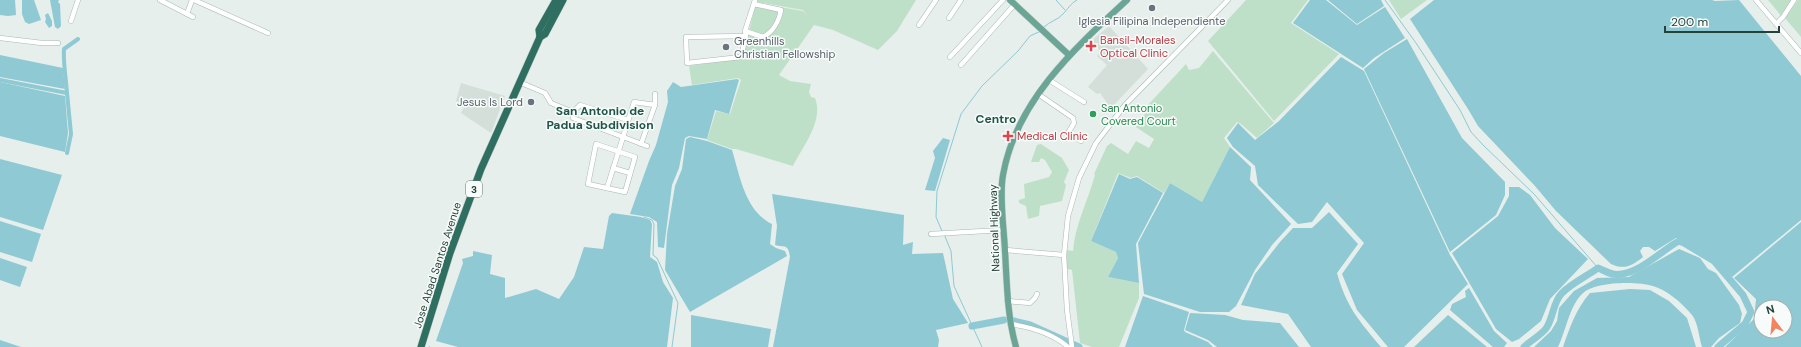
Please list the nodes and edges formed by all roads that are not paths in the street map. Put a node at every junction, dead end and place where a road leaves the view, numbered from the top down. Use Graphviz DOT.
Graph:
graph roads {
  1 [pos="78,0"];
  2 [pos="160,0"];
  3 [pos="193,0"];
  4 [pos="556,0"];
  5 [pos="563,0"];
  6 [pos="936,0"];
  7 [pos="961,0"];
  8 [pos="1003,0"];
  9 [pos="1127,0"];
  10 [pos="1228,0"];
  11 [pos="1756,0"];
  12 [pos="1794,0"];
  13 [pos="755,2"];
  14 [pos="1012,2"];
  15 [pos="187,14"];
  16 [pos="193,18"];
  17 [pos="949,18"];
  18 [pos="71,21"];
  19 [pos="1776,24"];
  20 [pos="919,25"];
  21 [pos="268,33"];
  22 [pos="745,34"];
  23 [pos="540,37"];
  24 [pos="0,38"];
  25 [pos="58,43"];
  26 [pos="1801,53"];
  27 [pos="1069,54"];
  28 [pos="950,57"];
  29 [pos="961,65"];
  30 [pos="1049,80"];
  31 [pos="519,82"];
  32 [pos="655,94"];
  33 [pos="1038,94"];
  34 [pos="1084,102"];
  35 [pos="655,105"];
  36 [pos="573,112"];
  37 [pos="628,120"];
  38 [pos="623,137"];
  39 [pos="1081,141"];
  40 [pos="641,144"];
  41 [pos="647,146"];
  42 [pos="618,152"];
  43 [pos="613,168"];
  44 [pos="630,174"];
  45 [pos="607,188"];
  46 [pos="1003,230"];
  47 [pos="934,234"];
  48 [pos="1005,250"];
  49 [pos="1064,254"];
  50 [pos="1037,294"];
  51 [pos="1007,301"];
  52 [pos="1010,324"];
  53 [pos="421,347"];
  54 [pos="1016,347"];
  55 [pos="1068,347"];
  56 [pos="1072,347"];
  1 -- 18 [label="street"];
  2 -- 15 [label="street"];
  3 -- 15 [label="street"];
  3 -- 21 [label="street"];
  4 -- 23 [label="highway, Jose Abad Santos Avenue / 3"];
  5 -- 23 [label="highway, Jose Abad Santos Avenue / 3"];
  6 -- 20 [label="street"];
  7 -- 17 [label="street"];
  8 -- 28 [label="street"];
  9 -- 27 [label="main road, National Highway"];
  10 -- 49 [label="street"];
  11 -- 19 [label="street"];
  12 -- 19 [label="street"];
  13 -- 22 [label="street"];
  13 -- 22 [label="street"];
  14 -- 27 [label="main road"];
  14 -- 29 [label="street"];
  15 -- 16 [label="street"];
  19 -- 26 [label="street"];
  22 -- 22 [label="street"];
  23 -- 31 [label="highway, Jose Abad Santos Avenue / 3"];
  24 -- 25 [label="street"];
  27 -- 30 [label="main road, National Highway"];
  30 -- 33 [label="main road, National Highway"];
  30 -- 34 [label="street"];
  31 -- 36 [label="street"];
  31 -- 53 [label="highway, Jose Abad Santos Avenue / 3"];
  32 -- 35 [label="street"];
  33 -- 39 [label="street"];
  33 -- 46 [label="main road, National Highway"];
  35 -- 37 [label="street"];
  35 -- 40 [label="street"];
  36 -- 37 [label="street"];
  36 -- 38 [label="street"];
  37 -- 38 [label="street"];
  38 -- 40 [label="street"];
  38 -- 42 [label="street"];
  40 -- 41 [label="street"];
  42 -- 43 [label="street"];
  42 -- 44 [label="street"];
  42 -- 45 [label="street"];
  43 -- 44 [label="street"];
  43 -- 45 [label="street"];
  44 -- 45 [label="street"];
  46 -- 47 [label="street"];
  46 -- 48 [label="main road, National Highway"];
  48 -- 49 [label="street"];
  48 -- 51 [label="main road, National Highway"];
  49 -- 56 [label="street"];
  50 -- 51 [label="street"];
  51 -- 52 [label="main road, National Highway"];
  52 -- 54 [label="main road, National Highway"];
  52 -- 55 [label="street"];
}
